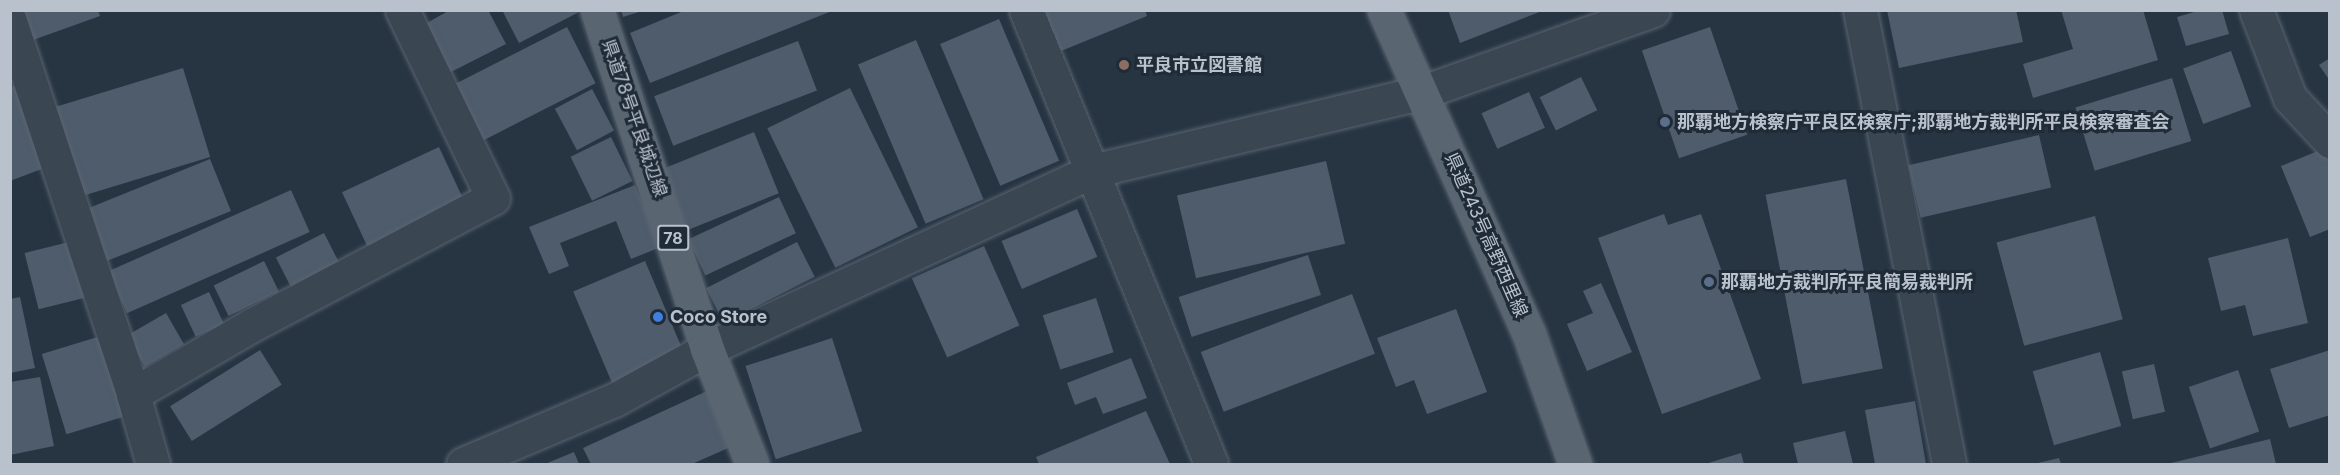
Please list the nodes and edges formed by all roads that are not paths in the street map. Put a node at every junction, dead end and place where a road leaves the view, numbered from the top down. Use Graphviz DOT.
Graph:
graph roads {
  1 [pos="402,10"];
  2 [pos="597,10"];
  3 [pos="1026,10"];
  4 [pos="1384,10"];
  5 [pos="1653,10"];
  6 [pos="1860,10"];
  7 [pos="2256,10"];
  8 [pos="10,21"];
  9 [pos="1423,92"];
  10 [pos="2330,141"];
  11 [pos="1092,171"];
  12 [pos="707,349"];
  13 [pos="133,394"];
  14 [pos="465,464"];
  15 [pos="153,465"];
  16 [pos="752,465"];
  17 [pos="1211,465"];
  18 [pos="1575,465"];
  19 [pos="1949,465"];
  1 -- 13 [label="street"];
  2 -- 12 [label="main road, 県道78号平良城辺線 / 78"];
  3 -- 11 [label="street"];
  4 -- 9 [label="main road, 県道243号高野西里線"];
  5 -- 9 [label="street"];
  6 -- 19 [label="street"];
  7 -- 10 [label="street"];
  8 -- 13 [label="street"];
  9 -- 11 [label="street"];
  9 -- 18 [label="main road, 県道243号高野西里線"];
  11 -- 12 [label="street"];
  11 -- 17 [label="street"];
  12 -- 14 [label="street"];
  12 -- 16 [label="main road, 県道78号平良城辺線 / 78"];
  13 -- 15 [label="street"];
}
